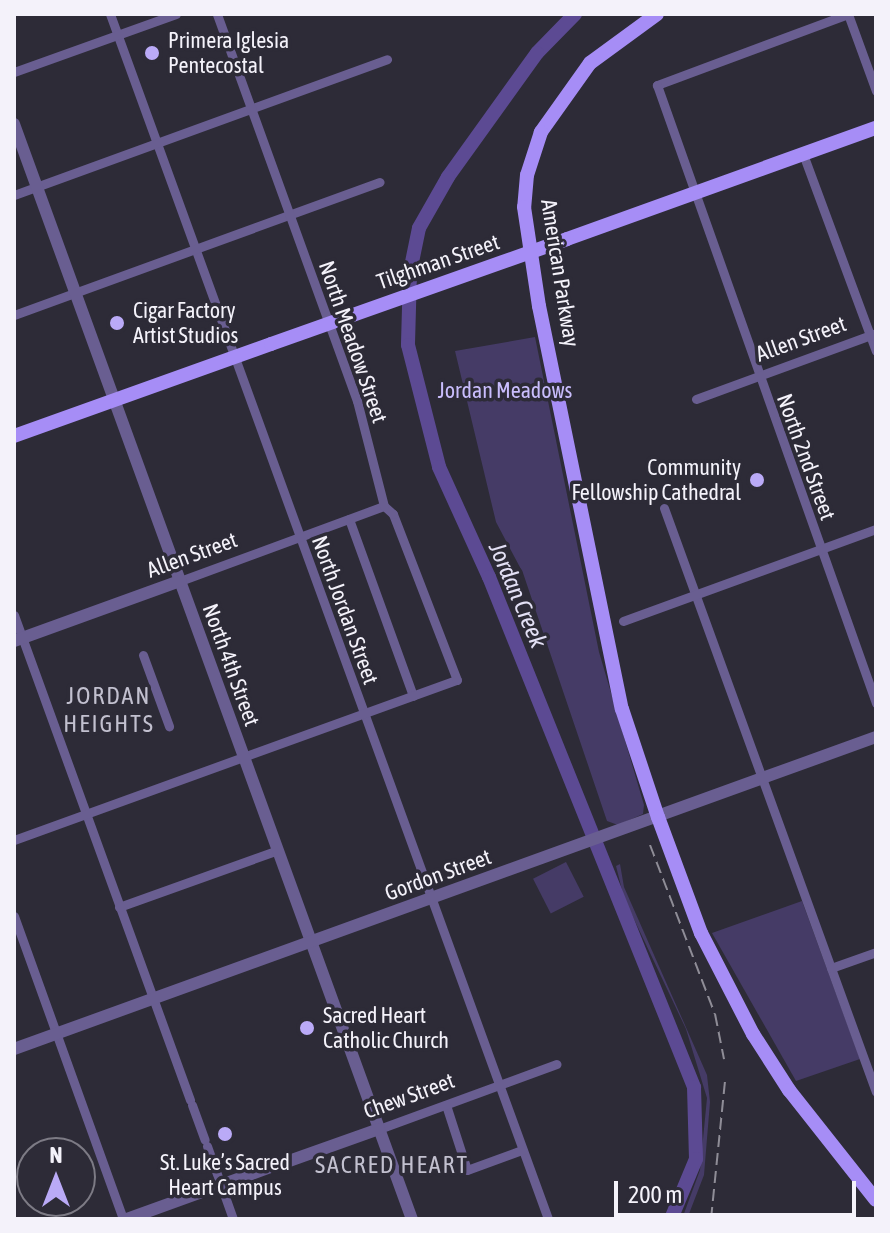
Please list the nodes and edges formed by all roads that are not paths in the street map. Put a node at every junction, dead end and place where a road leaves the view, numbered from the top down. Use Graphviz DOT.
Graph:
graph roads {
  1 [pos="110,14"];
  2 [pos="176,14"];
  3 [pos="217,14"];
  4 [pos="657,14"];
  5 [pos="848,14"];
  6 [pos="118,35"];
  7 [pos="387,59"];
  8 [pos="14,72"];
  9 [pos="876,91"];
  10 [pos="251,109"];
  11 [pos="14,124"];
  12 [pos="876,128"];
  13 [pos="156,143"];
  14 [pos="803,154"];
  15 [pos="380,182"];
  16 [pos="37,187"];
  17 [pos="696,193"];
  18 [pos="14,195"];
  19 [pos="289,216"];
  20 [pos="195,250"];
  21 [pos="75,293"];
  22 [pos="14,315"];
  23 [pos="873,334"];
  24 [pos="876,351"];
  25 [pos="233,358"];
  26 [pos="758,376"];
  27 [pos="696,399"];
  28 [pos="114,400"];
  29 [pos="14,436"];
  30 [pos="384,506"];
  31 [pos="664,508"];
  32 [pos="349,519"];
  33 [pos="876,529"];
  34 [pos="299,537"];
  35 [pos="820,549"];
  36 [pos="180,581"];
  37 [pos="695,594"];
  38 [pos="14,615"];
  39 [pos="623,621"];
  40 [pos="18,639"];
  41 [pos="143,655"];
  42 [pos="413,696"];
  43 [pos="876,703"];
  44 [pos="365,714"];
  45 [pos="169,726"];
  46 [pos="876,737"];
  47 [pos="244,758"];
  48 [pos="764,778"];
  49 [pos="86,815"];
  50 [pos="658,817"];
  51 [pos="14,840"];
  52 [pos="278,850"];
  53 [pos="431,899"];
  54 [pos="119,907"];
  55 [pos="14,916"];
  56 [pos="312,941"];
  57 [pos="876,952"];
  58 [pos="831,968"];
  59 [pos="152,999"];
  60 [pos="57,1034"];
  61 [pos="14,1049"];
  62 [pos="557,1064"];
  63 [pos="499,1085"];
  64 [pos="876,1092"];
  65 [pos="446,1105"];
  66 [pos="379,1129"];
  67 [pos="522,1150"];
  68 [pos="221,1185"];
  69 [pos="876,1200"];
  70 [pos="125,1219"];
  71 [pos="233,1219"];
  72 [pos="412,1219"];
  73 [pos="548,1219"];
  1 -- 6 [label="street, North Jordan Street"];
  2 -- 6 [label="street"];
  3 -- 10 [label="street, North Meadow Street"];
  4 -- 50 [label="main road, American Parkway"];
  5 -- 9 [label="street"];
  5 -- 17 [label="street, North 2nd Street"];
  6 -- 8 [label="street"];
  6 -- 13 [label="street, North Jordan Street"];
  7 -- 10 [label="street"];
  10 -- 13 [label="street"];
  10 -- 19 [label="street, North Meadow Street"];
  11 -- 16 [label="street, North 4th Street"];
  12 -- 14 [label="main road, Tilghman Street"];
  13 -- 16 [label="street"];
  13 -- 20 [label="street, North Jordan Street"];
  14 -- 17 [label="main road, Tilghman Street"];
  14 -- 23 [label="street"];
  15 -- 19 [label="street"];
  16 -- 18 [label="street"];
  16 -- 21 [label="street, North 4th Street"];
  17 -- 25 [label="main road, Tilghman Street, bridge"];
  17 -- 26 [label="street, North 2nd Street"];
  19 -- 20 [label="street"];
  19 -- 30 [label="street, North Meadow Street"];
  20 -- 21 [label="street"];
  20 -- 25 [label="street, North Jordan Street"];
  21 -- 22 [label="street"];
  21 -- 28 [label="street, North 4th Street"];
  23 -- 24 [label="street"];
  23 -- 26 [label="street, Allen Street"];
  25 -- 28 [label="main road, Tilghman Street"];
  25 -- 34 [label="street, North Jordan Street"];
  26 -- 27 [label="street, Allen Street"];
  26 -- 35 [label="street, North 2nd Street"];
  28 -- 29 [label="main road, Tilghman Street"];
  28 -- 36 [label="street, North 4th Street"];
  30 -- 32 [label="street, Allen Street"];
  30 -- 42 [label="street, North Meadow Street"];
  31 -- 37 [label="street"];
  32 -- 34 [label="street, Allen Street"];
  32 -- 42 [label="street"];
  33 -- 35 [label="street"];
  34 -- 36 [label="street, Allen Street"];
  34 -- 44 [label="street, North Jordan Street"];
  35 -- 37 [label="street"];
  35 -- 43 [label="street, North 2nd Street"];
  36 -- 40 [label="street, Allen Street"];
  36 -- 47 [label="street, North 4th Street"];
  37 -- 39 [label="street"];
  37 -- 48 [label="street"];
  38 -- 40 [label="street"];
  40 -- 49 [label="street"];
  41 -- 45 [label="street"];
  42 -- 44 [label="street"];
  44 -- 47 [label="street"];
  44 -- 53 [label="street, North Jordan Street"];
  46 -- 48 [label="street, Gordon Street"];
  47 -- 49 [label="street"];
  47 -- 52 [label="street, North 4th Street"];
  48 -- 50 [label="street, Gordon Street"];
  48 -- 58 [label="street"];
  49 -- 51 [label="street"];
  49 -- 54 [label="street"];
  50 -- 53 [label="street, Gordon Street"];
  50 -- 69 [label="main road, American Parkway"];
  52 -- 54 [label="street"];
  52 -- 56 [label="street, North 4th Street"];
  53 -- 56 [label="street, Gordon Street"];
  53 -- 63 [label="street, North Jordan Street"];
  54 -- 59 [label="street"];
  55 -- 60 [label="street"];
  56 -- 59 [label="street, Gordon Street"];
  56 -- 66 [label="street, North 4th Street"];
  57 -- 58 [label="street"];
  58 -- 64 [label="street"];
  59 -- 60 [label="street, Gordon Street"];
  59 -- 68 [label="street"];
  60 -- 61 [label="street, Gordon Street"];
  60 -- 70 [label="street"];
  62 -- 63 [label="street, Chew Street"];
  63 -- 65 [label="street, Chew Street"];
  63 -- 67 [label="street, North Jordan Street"];
  65 -- 66 [label="street, Chew Street"];
  65 -- 67 [label="street"];
  66 -- 68 [label="street, Chew Street"];
  66 -- 72 [label="street, North 4th Street"];
  67 -- 73 [label="street, North Jordan Street"];
  68 -- 70 [label="street, Chew Street"];
  68 -- 71 [label="street"];
}
